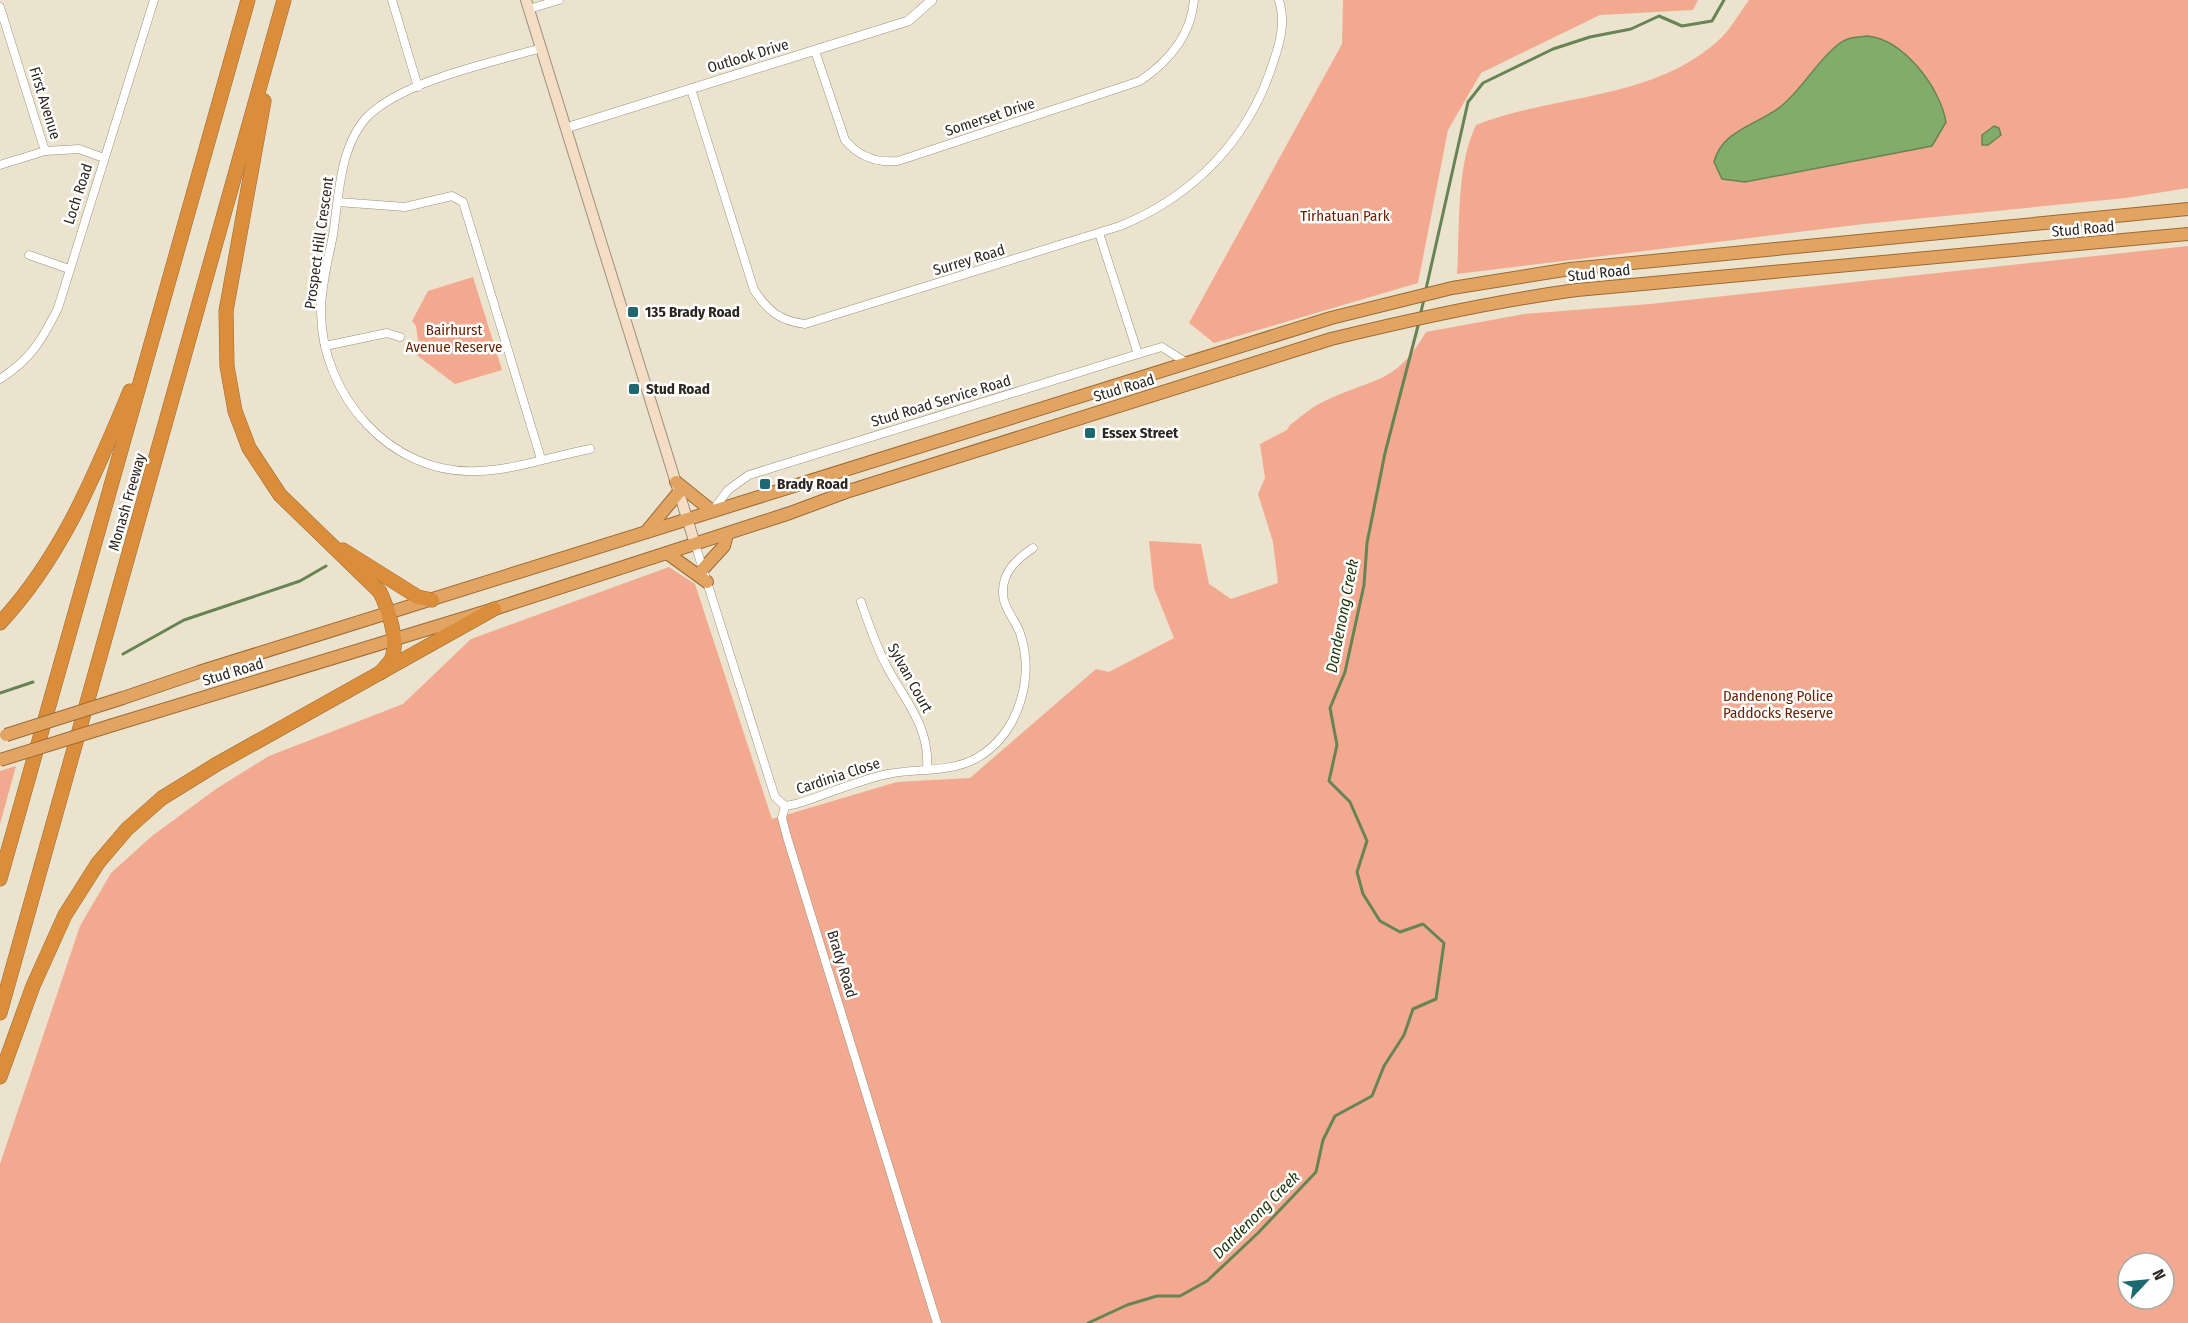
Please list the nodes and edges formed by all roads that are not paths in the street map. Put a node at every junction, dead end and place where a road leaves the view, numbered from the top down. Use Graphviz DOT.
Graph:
graph roads {
  1 [pos="154,0"];
  2 [pos="249,0"];
  3 [pos="284,0"];
  4 [pos="392,0"];
  5 [pos="559,0"];
  6 [pos="932,0"];
  7 [pos="1194,0"];
  8 [pos="1279,0"];
  9 [pos="527,5"];
  10 [pos="0,7"];
  11 [pos="279,18"];
  12 [pos="10,39"];
  13 [pos="1,41"];
  14 [pos="541,48"];
  15 [pos="815,51"];
  16 [pos="418,87"];
  17 [pos="691,89"];
  18 [pos="566,128"];
  19 [pos="45,151"];
  20 [pos="104,158"];
  21 [pos="0,165"];
  22 [pos="338,202"];
  23 [pos="2188,209"];
  24 [pos="1099,233"];
  25 [pos="2188,234"];
  26 [pos="29,255"];
  27 [pos="69,270"];
  28 [pos="400,337"];
  29 [pos="152,338"];
  30 [pos="325,346"];
  31 [pos="1138,354"];
  32 [pos="1187,363"];
  33 [pos="0,379"];
  34 [pos="590,449"];
  35 [pos="541,459"];
  36 [pos="677,487"];
  37 [pos="712,511"];
  38 [pos="687,519"];
  39 [pos="646,532"];
  40 [pos="727,534"];
  41 [pos="695,544"];
  42 [pos="1033,548"];
  43 [pos="335,549"];
  44 [pos="667,553"];
  45 [pos="703,569"];
  46 [pos="707,582"];
  47 [pos="432,600"];
  48 [pos="861,603"];
  49 [pos="494,609"];
  50 [pos="388,614"];
  51 [pos="0,623"];
  52 [pos="393,639"];
  53 [pos="380,673"];
  54 [pos="3,736"];
  55 [pos="0,760"];
  56 [pos="927,769"];
  57 [pos="785,806"];
  58 [pos="0,879"];
  59 [pos="0,1013"];
  60 [pos="0,1077"];
  61 [pos="937,1323"];
  1 -- 20 [label="street, Loch Road"];
  2 -- 29 [label="highway, Monash Freeway"];
  3 -- 11 [label="highway, Monash Freeway"];
  4 -- 16 [label="street"];
  5 -- 9 [label="street"];
  6 -- 15 [label="street, Outlook Drive"];
  7 -- 15 [label="street, Somerset Drive"];
  8 -- 24 [label="street, Surrey Road"];
  9 -- 14 [label="main road, Brady Road"];
  10 -- 12 [label="street, First Avenue"];
  11 -- 43 [label="highway"];
  11 -- 59 [label="highway, Monash Freeway"];
  12 -- 13 [label="street"];
  12 -- 19 [label="street, First Avenue"];
  14 -- 16 [label="street, Prospect Hill Crescent"];
  14 -- 18 [label="main road, Brady Road"];
  15 -- 17 [label="street, Outlook Drive"];
  16 -- 22 [label="street, Prospect Hill Crescent"];
  17 -- 18 [label="street, Outlook Drive"];
  17 -- 24 [label="street, Surrey Road"];
  18 -- 36 [label="main road, Brady Road"];
  19 -- 20 [label="street, First Avenue"];
  19 -- 21 [label="street"];
  20 -- 27 [label="street, Loch Road"];
  22 -- 30 [label="street, Prospect Hill Crescent"];
  22 -- 35 [label="street"];
  23 -- 32 [label="highway, Stud Road"];
  24 -- 31 [label="street"];
  25 -- 40 [label="highway, Stud Road"];
  26 -- 27 [label="street"];
  27 -- 33 [label="street, Loch Road"];
  28 -- 30 [label="street"];
  29 -- 51 [label="highway"];
  29 -- 58 [label="highway, Monash Freeway"];
  30 -- 35 [label="street, Prospect Hill Crescent"];
  31 -- 32 [label="street, Stud Road Service Road"];
  31 -- 37 [label="street, Stud Road Service Road"];
  32 -- 37 [label="highway, Stud Road"];
  34 -- 35 [label="street, Prospect Hill Crescent"];
  36 -- 37 [label="highway"];
  36 -- 38 [label="main road, Brady Road"];
  36 -- 39 [label="highway"];
  37 -- 38 [label="highway, Stud Road"];
  38 -- 39 [label="highway, Stud Road"];
  38 -- 41 [label="main road, Brady Road"];
  39 -- 47 [label="highway, Stud Road"];
  40 -- 41 [label="highway, Stud Road"];
  40 -- 45 [label="highway"];
  41 -- 44 [label="highway, Stud Road"];
  41 -- 45 [label="street, Brady Road"];
  42 -- 56 [label="street, Cardinia Close"];
  43 -- 47 [label="highway"];
  43 -- 50 [label="highway"];
  44 -- 46 [label="highway"];
  44 -- 49 [label="highway, Stud Road"];
  45 -- 46 [label="street, Brady Road"];
  46 -- 57 [label="street, Brady Road"];
  47 -- 50 [label="highway, Stud Road"];
  48 -- 56 [label="street, Sylvan Court"];
  49 -- 52 [label="highway, Stud Road"];
  49 -- 53 [label="highway"];
  50 -- 52 [label="highway"];
  50 -- 54 [label="highway, Stud Road, bridge"];
  52 -- 53 [label="highway"];
  52 -- 55 [label="highway, Stud Road, bridge"];
  53 -- 60 [label="highway"];
  56 -- 57 [label="street, Cardinia Close"];
  57 -- 61 [label="street, Brady Road"];
}
